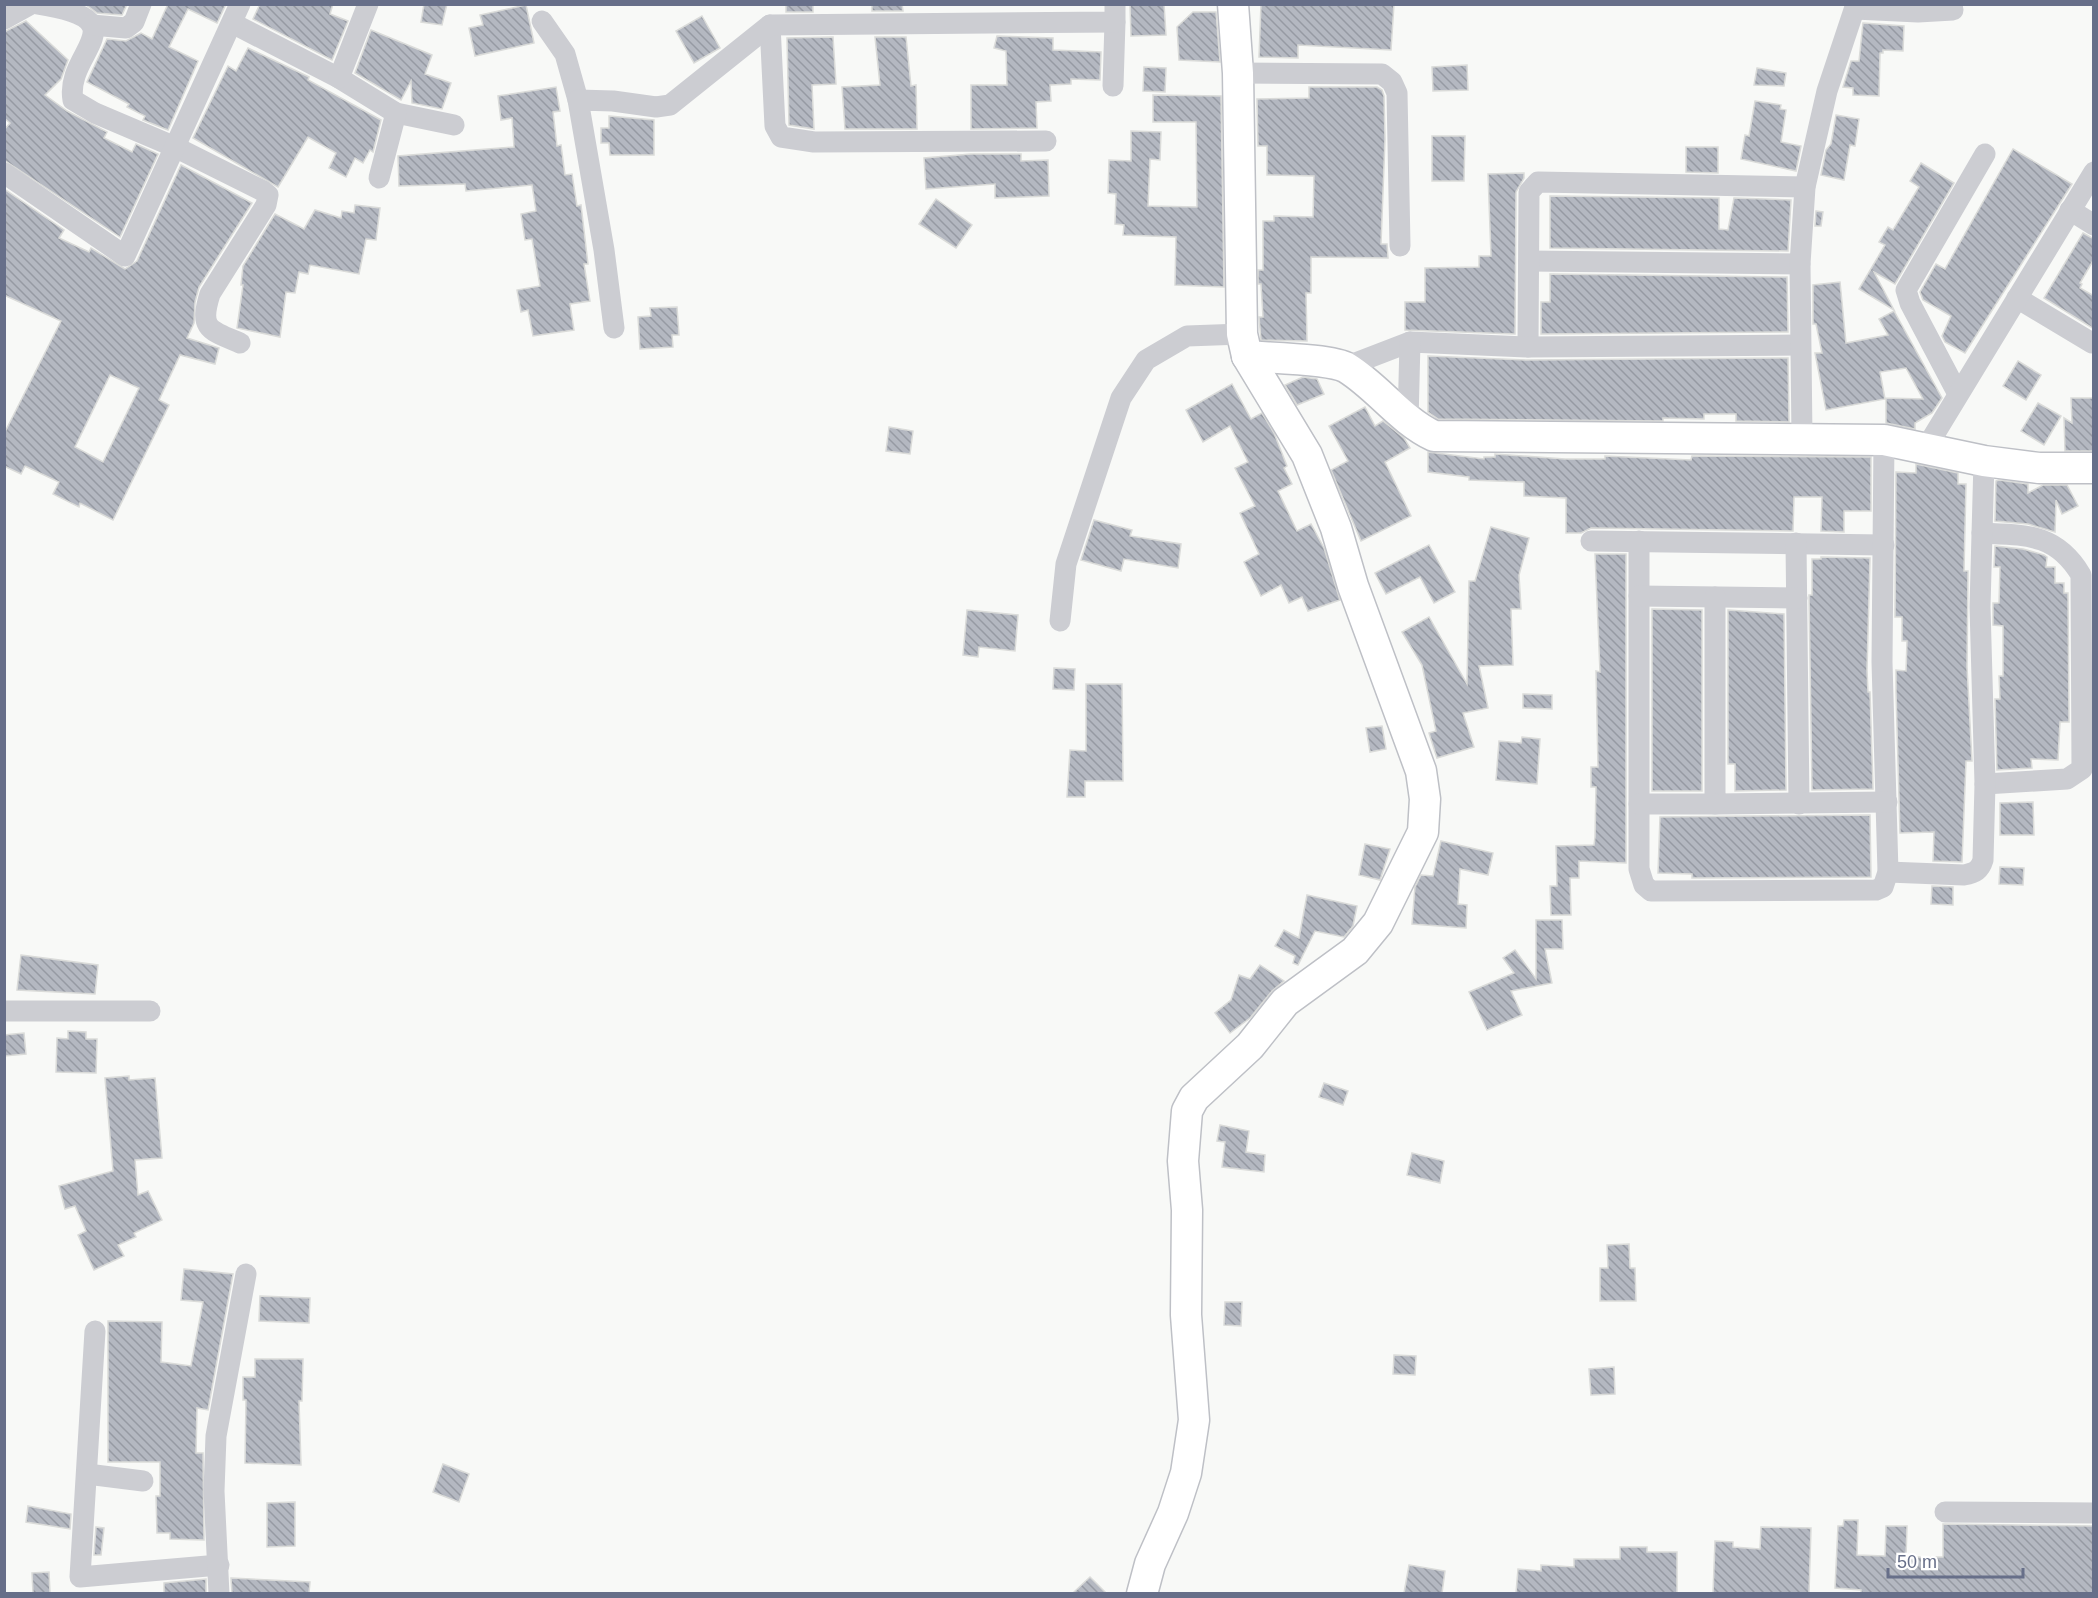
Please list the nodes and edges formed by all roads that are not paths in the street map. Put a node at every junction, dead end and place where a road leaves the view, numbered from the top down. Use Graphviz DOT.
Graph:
graph roads {
  1 [pos="32,4"];
  2 [pos="37,4"];
  3 [pos="141,4"];
  4 [pos="368,4"];
  5 [pos="1233,4"];
  6 [pos="1855,7"];
  7 [pos="1953,10"];
  8 [pos="236,14"];
  9 [pos="1115,14"];
  10 [pos="4,19"];
  11 [pos="542,21"];
  12 [pos="770,25"];
  13 [pos="92,26"];
  14 [pos="1238,73"];
  15 [pos="339,78"];
  16 [pos="1113,86"];
  17 [pos="578,100"];
  18 [pos="396,113"];
  19 [pos="454,125"];
  20 [pos="1046,141"];
  21 [pos="175,147"];
  22 [pos="1985,154"];
  23 [pos="2094,172"];
  24 [pos="4,173"];
  25 [pos="379,178"];
  26 [pos="1805,187"];
  27 [pos="2070,210"];
  28 [pos="2094,225"];
  29 [pos="1400,246"];
  30 [pos="1529,261"];
  31 [pos="1800,264"];
  32 [pos="2017,298"];
  33 [pos="614,328"];
  34 [pos="240,342"];
  35 [pos="1410,342"];
  36 [pos="2092,343"];
  37 [pos="1245,345"];
  38 [pos="1800,345"];
  39 [pos="1528,347"];
  40 [pos="1346,367"];
  41 [pos="1958,394"];
  42 [pos="1408,421"];
  43 [pos="1802,438"];
  44 [pos="1884,440"];
  45 [pos="1926,448"];
  46 [pos="1984,461"];
  47 [pos="2094,468"];
  48 [pos="1982,533"];
  49 [pos="1591,541"];
  50 [pos="1639,542"];
  51 [pos="1796,543"];
  52 [pos="1884,545"];
  53 [pos="1639,596"];
  54 [pos="1715,597"];
  55 [pos="1797,598"];
  56 [pos="1060,621"];
  57 [pos="1985,784"];
  58 [pos="1887,802"];
  59 [pos="1640,804"];
  60 [pos="1715,804"];
  61 [pos="1799,804"];
  62 [pos="1888,872"];
  63 [pos="4,1011"];
  64 [pos="150,1011"];
  65 [pos="246,1274"];
  66 [pos="95,1331"];
  67 [pos="87,1474"];
  68 [pos="143,1481"];
  69 [pos="1945,1512"];
  70 [pos="2094,1513"];
  71 [pos="219,1565"];
  72 [pos="80,1585"];
  73 [pos="219,1593"];
  74 [pos="1142,1593"];
  1 -- 10 [label="street"];
  2 -- 13 [label="street"];
  3 -- 13 [label="street"];
  4 -- 15 [label="street"];
  5 -- 14 [label="street"];
  6 -- 7 [label="street"];
  6 -- 26 [label="street"];
  8 -- 15 [label="street"];
  8 -- 21 [label="street"];
  9 -- 12 [label="street"];
  9 -- 16 [label="street"];
  11 -- 17 [label="street"];
  12 -- 17 [label="street"];
  12 -- 20 [label="street"];
  13 -- 21 [label="street"];
  14 -- 29 [label="street"];
  14 -- 37 [label="street"];
  15 -- 18 [label="street"];
  17 -- 33 [label="street"];
  18 -- 19 [label="street"];
  18 -- 25 [label="street"];
  21 -- 24 [label="street"];
  21 -- 34 [label="street"];
  22 -- 41 [label="street"];
  23 -- 27 [label="street"];
  26 -- 30 [label="street"];
  26 -- 31 [label="street"];
  27 -- 28 [label="street"];
  27 -- 32 [label="street"];
  30 -- 31 [label="street"];
  30 -- 39 [label="street"];
  31 -- 38 [label="street"];
  32 -- 36 [label="street"];
  32 -- 41 [label="street"];
  35 -- 39 [label="street"];
  35 -- 40 [label="street"];
  35 -- 42 [label="street"];
  37 -- 40 [label="street"];
  37 -- 56 [label="street"];
  37 -- 74 [label="street"];
  38 -- 39 [label="street"];
  38 -- 43 [label="street"];
  40 -- 42 [label="street"];
  41 -- 45 [label="street"];
  42 -- 43 [label="street"];
  43 -- 44 [label="street"];
  44 -- 45 [label="street"];
  44 -- 52 [label="street"];
  45 -- 46 [label="street"];
  46 -- 47 [label="street"];
  46 -- 48 [label="street"];
  48 -- 57 [label="street"];
  48 -- 57 [label="street"];
  49 -- 50 [label="street"];
  50 -- 51 [label="street"];
  50 -- 53 [label="street"];
  51 -- 52 [label="street"];
  51 -- 55 [label="street"];
  52 -- 58 [label="street"];
  53 -- 54 [label="street"];
  53 -- 59 [label="street"];
  54 -- 55 [label="street"];
  54 -- 60 [label="street"];
  55 -- 61 [label="street"];
  57 -- 62 [label="street"];
  58 -- 61 [label="street"];
  58 -- 62 [label="street"];
  59 -- 60 [label="street"];
  59 -- 62 [label="street"];
  60 -- 61 [label="street"];
  63 -- 64 [label="street"];
  65 -- 71 [label="street"];
  66 -- 67 [label="street"];
  67 -- 68 [label="street"];
  67 -- 72 [label="street"];
  69 -- 70 [label="street"];
  71 -- 72 [label="street"];
  71 -- 73 [label="street"];
}
